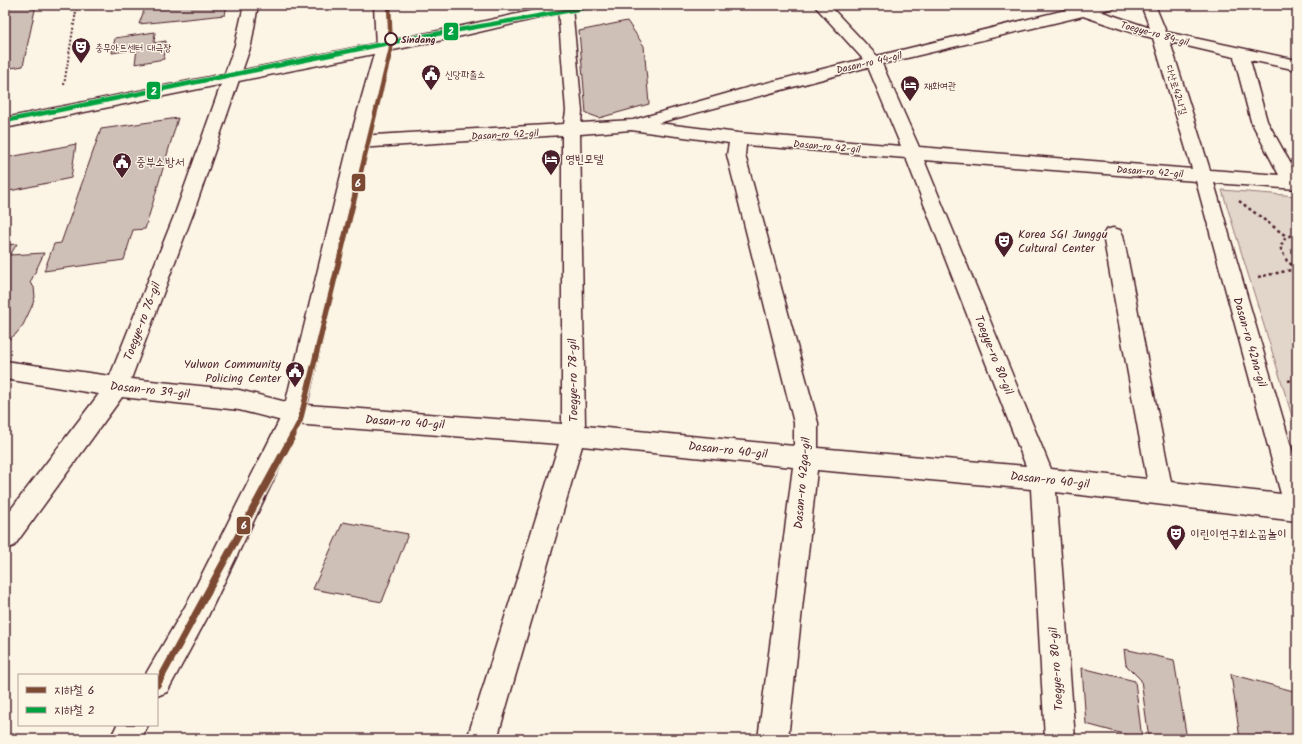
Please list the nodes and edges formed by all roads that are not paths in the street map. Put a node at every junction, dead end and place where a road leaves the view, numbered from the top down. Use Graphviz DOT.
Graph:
graph roads {
  1 [pos="251,5"];
  2 [pos="381,5"];
  3 [pos="821,5"];
  4 [pos="1109,5"];
  5 [pos="1148,5"];
  6 [pos="571,6"];
  7 [pos="1078,8"];
  8 [pos="1160,35"];
  9 [pos="384,47"];
  10 [pos="1241,54"];
  11 [pos="872,61"];
  12 [pos="1297,65"];
  13 [pos="230,78"];
  14 [pos="5,123"];
  15 [pos="631,125"];
  16 [pos="571,130"];
  17 [pos="738,139"];
  18 [pos="358,142"];
  19 [pos="913,152"];
  20 [pos="1203,175"];
  21 [pos="1294,183"];
  22 [pos="1113,235"];
  23 [pos="5,370"];
  24 [pos="117,387"];
  25 [pos="294,414"];
  26 [pos="574,435"];
  27 [pos="806,458"];
  28 [pos="1043,479"];
  29 [pos="1161,492"];
  30 [pos="1297,508"];
  31 [pos="5,537"];
  32 [pos="158,680"];
  33 [pos="132,726"];
  34 [pos="125,739"];
  35 [pos="482,739"];
  36 [pos="773,739"];
  37 [pos="1060,739"];
  1 -- 13 [label="street, Toegye-ro 76-gil"];
  2 -- 9 [label="street"];
  3 -- 11 [label="street, Toegye-ro 80-gil"];
  4 -- 7 [label="street, Dasan-ro 44-gil"];
  5 -- 8 [label="street, 다산로42나길"];
  6 -- 9 [label="street"];
  6 -- 16 [label="street, Toegye-ro 78-gil"];
  7 -- 8 [label="street, Toegye-ro 84-gil"];
  7 -- 11 [label="street, Dasan-ro 44-gil"];
  8 -- 10 [label="street, Toegye-ro 84-gil"];
  8 -- 20 [label="street, 다산로42나길"];
  9 -- 13 [label="street"];
  9 -- 18 [label="street"];
  10 -- 12 [label="street, Toegye-ro 84-gil"];
  10 -- 21 [label="street"];
  11 -- 15 [label="street, Dasan-ro 44-gil"];
  11 -- 19 [label="street, Toegye-ro 80-gil"];
  13 -- 14 [label="street"];
  13 -- 24 [label="street, Toegye-ro 76-gil"];
  15 -- 16 [label="street, Dasan-ro 42-gil"];
  15 -- 17 [label="street, Dasan-ro 42-gil"];
  16 -- 18 [label="street, Dasan-ro 42-gil"];
  16 -- 26 [label="street, Toegye-ro 78-gil"];
  17 -- 19 [label="street, Dasan-ro 42-gil"];
  17 -- 27 [label="street, Dasan-ro 42ga-gil"];
  18 -- 25 [label="street"];
  19 -- 20 [label="street, Dasan-ro 42-gil"];
  19 -- 28 [label="street, Toegye-ro 80-gil"];
  20 -- 21 [label="street, Dasan-ro 42-gil"];
  20 -- 30 [label="street, Dasan-ro 42na-gil"];
  22 -- 29 [label="street"];
  23 -- 24 [label="street, Dasan-ro 39-gil"];
  24 -- 25 [label="street, Dasan-ro 39-gil"];
  24 -- 31 [label="street, Toegye-ro 76-gil"];
  25 -- 26 [label="street, Dasan-ro 40-gil"];
  25 -- 32 [label="street"];
  26 -- 27 [label="street, Dasan-ro 40-gil"];
  26 -- 35 [label="street, Toegye-ro 78-gil"];
  27 -- 28 [label="street, Dasan-ro 40-gil"];
  27 -- 36 [label="street, Dasan-ro 42ga-gil"];
  28 -- 29 [label="street, Dasan-ro 40-gil"];
  28 -- 37 [label="street, Toegye-ro 80-gil"];
  29 -- 30 [label="street, Dasan-ro 40-gil"];
  33 -- 34 [label="street"];
}
